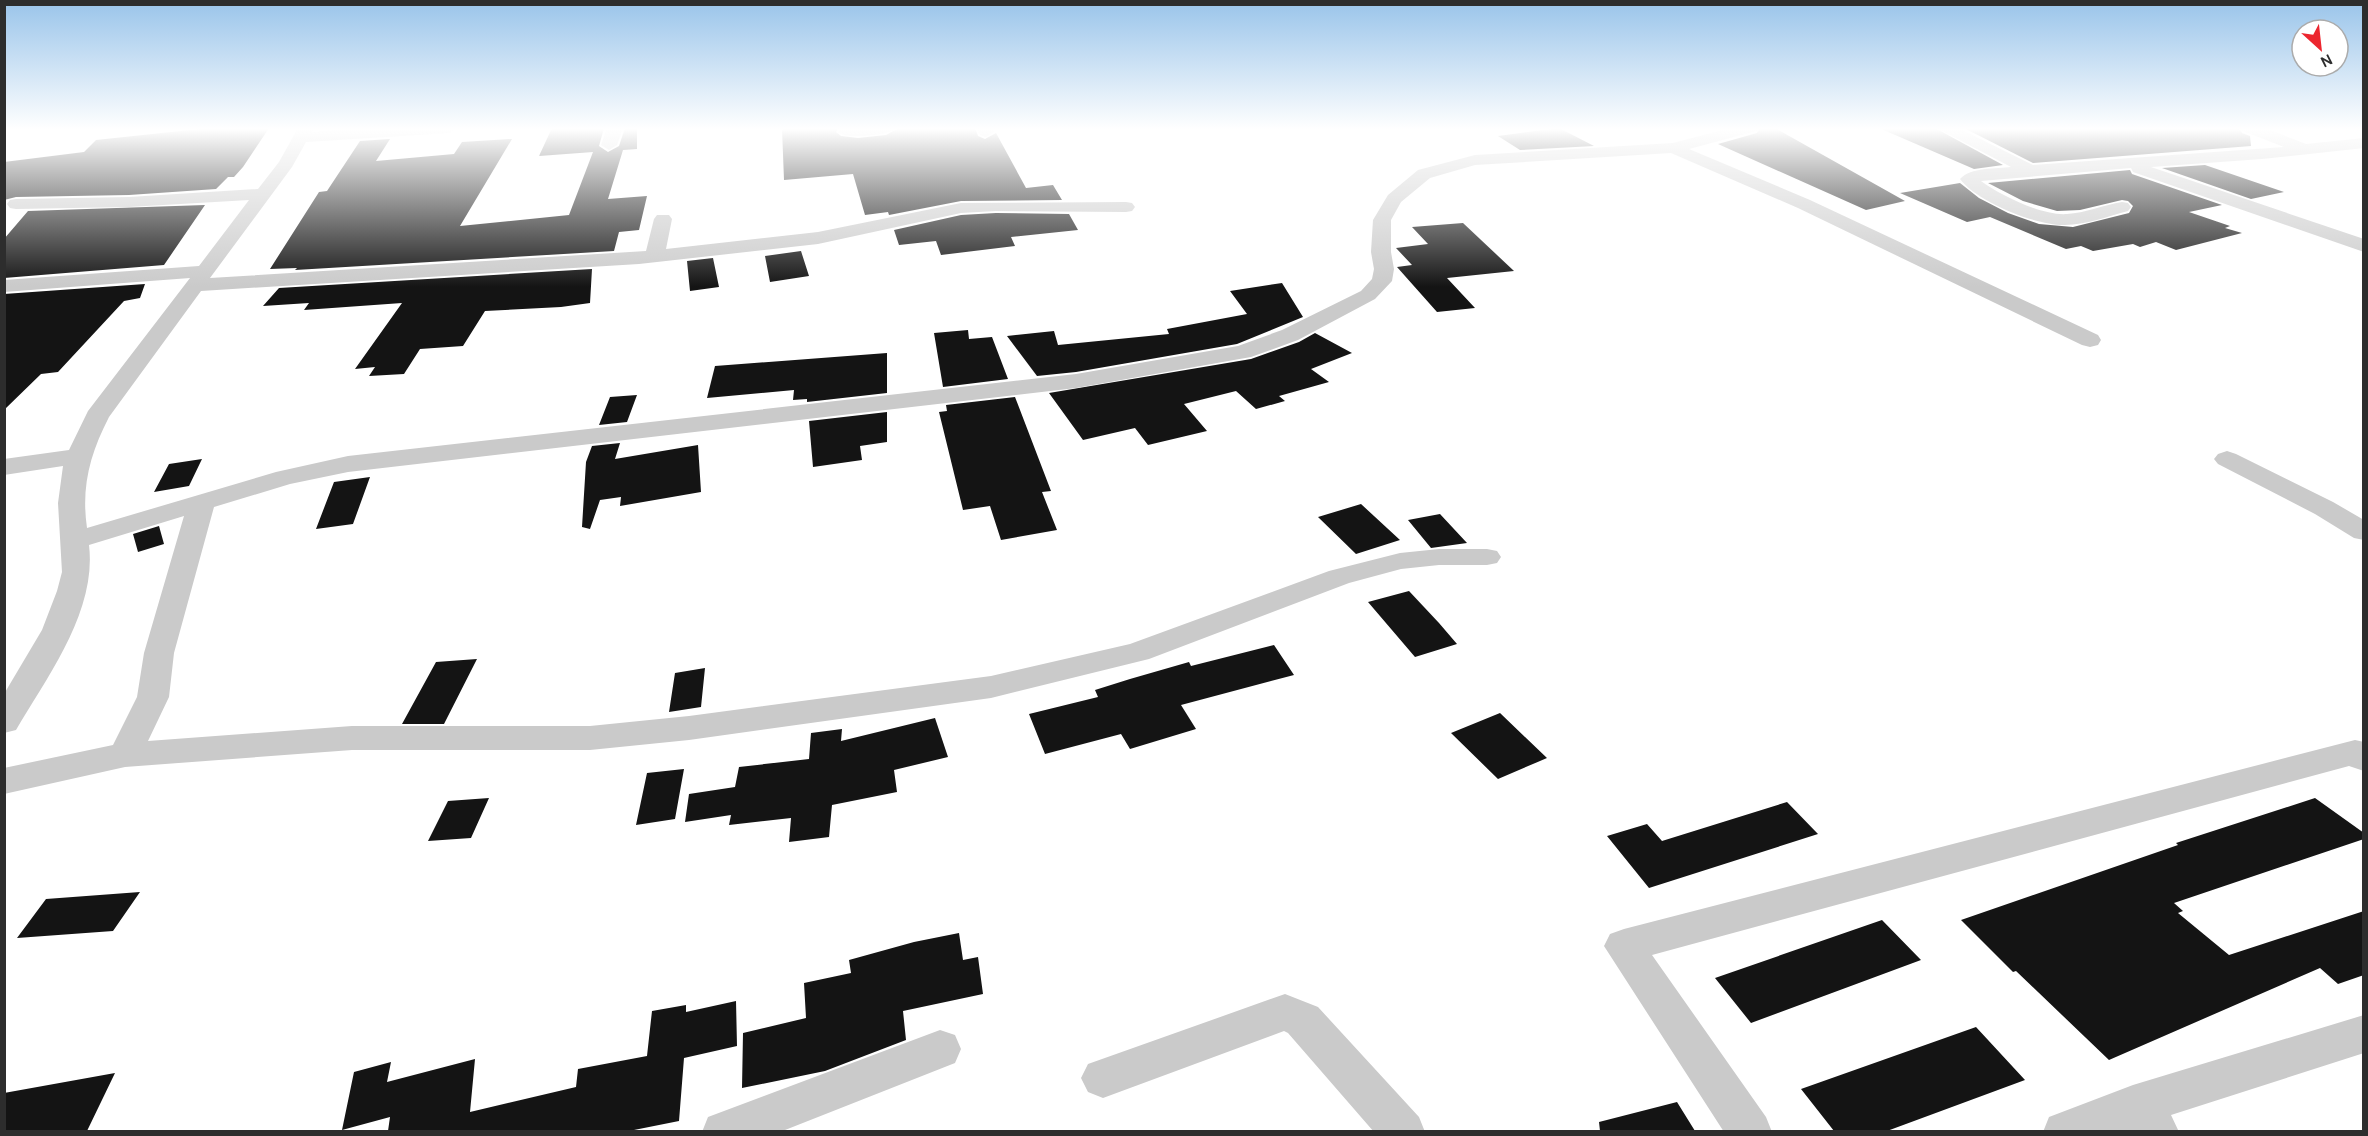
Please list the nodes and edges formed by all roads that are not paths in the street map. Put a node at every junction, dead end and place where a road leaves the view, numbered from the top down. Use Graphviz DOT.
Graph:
graph roads {
  1 [pos="272,181"];
  2 [pos="1416,181"];
  3 [pos="1750,181"];
  4 [pos="1971,181"];
  5 [pos="2177,181"];
  6 [pos="263,194"];
  7 [pos="16,204"];
  8 [pos="1126,207"];
  9 [pos="2122,207"];
  10 [pos="663,219"];
  11 [pos="2364,246"];
  12 [pos="655,256"];
  13 [pos="201,278"];
  14 [pos="4,286"];
  15 [pos="2090,340"];
  16 [pos="76,456"];
  17 [pos="2227,459"];
  18 [pos="4,467"];
  19 [pos="202,501"];
  20 [pos="2364,532"];
  21 [pos="76,540"];
  22 [pos="1487,557"];
  23 [pos="16,681"];
  24 [pos="4,722"];
  25 [pos="125,755"];
  26 [pos="2364,759"];
  27 [pos="4,782"];
  28 [pos="2364,1034"];
  29 [pos="940,1049"];
  30 [pos="1103,1078"];
  31 [pos="2145,1119"];
  32 [pos="724,1131"];
  33 [pos="1403,1131"];
  34 [pos="1750,1131"];
  35 [pos="2065,1131"];
  1 -- 6 [label="street"];
  2 -- 19 [label="street"];
  3 -- 15 [label="street"];
  4 -- 9 [label="street"];
  5 -- 11 [label="street"];
  6 -- 7 [label="street"];
  6 -- 13 [label="street"];
  8 -- 12 [label="street"];
  10 -- 12 [label="street"];
  12 -- 13 [label="street"];
  13 -- 14 [label="street"];
  13 -- 16 [label="street"];
  16 -- 18 [label="street"];
  16 -- 21 [label="street"];
  17 -- 20 [label="street"];
  19 -- 21 [label="street"];
  19 -- 25 [label="street"];
  21 -- 23 [label="street"];
  22 -- 25 [label="street"];
  23 -- 24 [label="street"];
  25 -- 27 [label="street"];
  26 -- 34 [label="street"];
  28 -- 31 [label="street"];
  29 -- 32 [label="street"];
  30 -- 33 [label="street"];
  31 -- 35 [label="street"];
}
